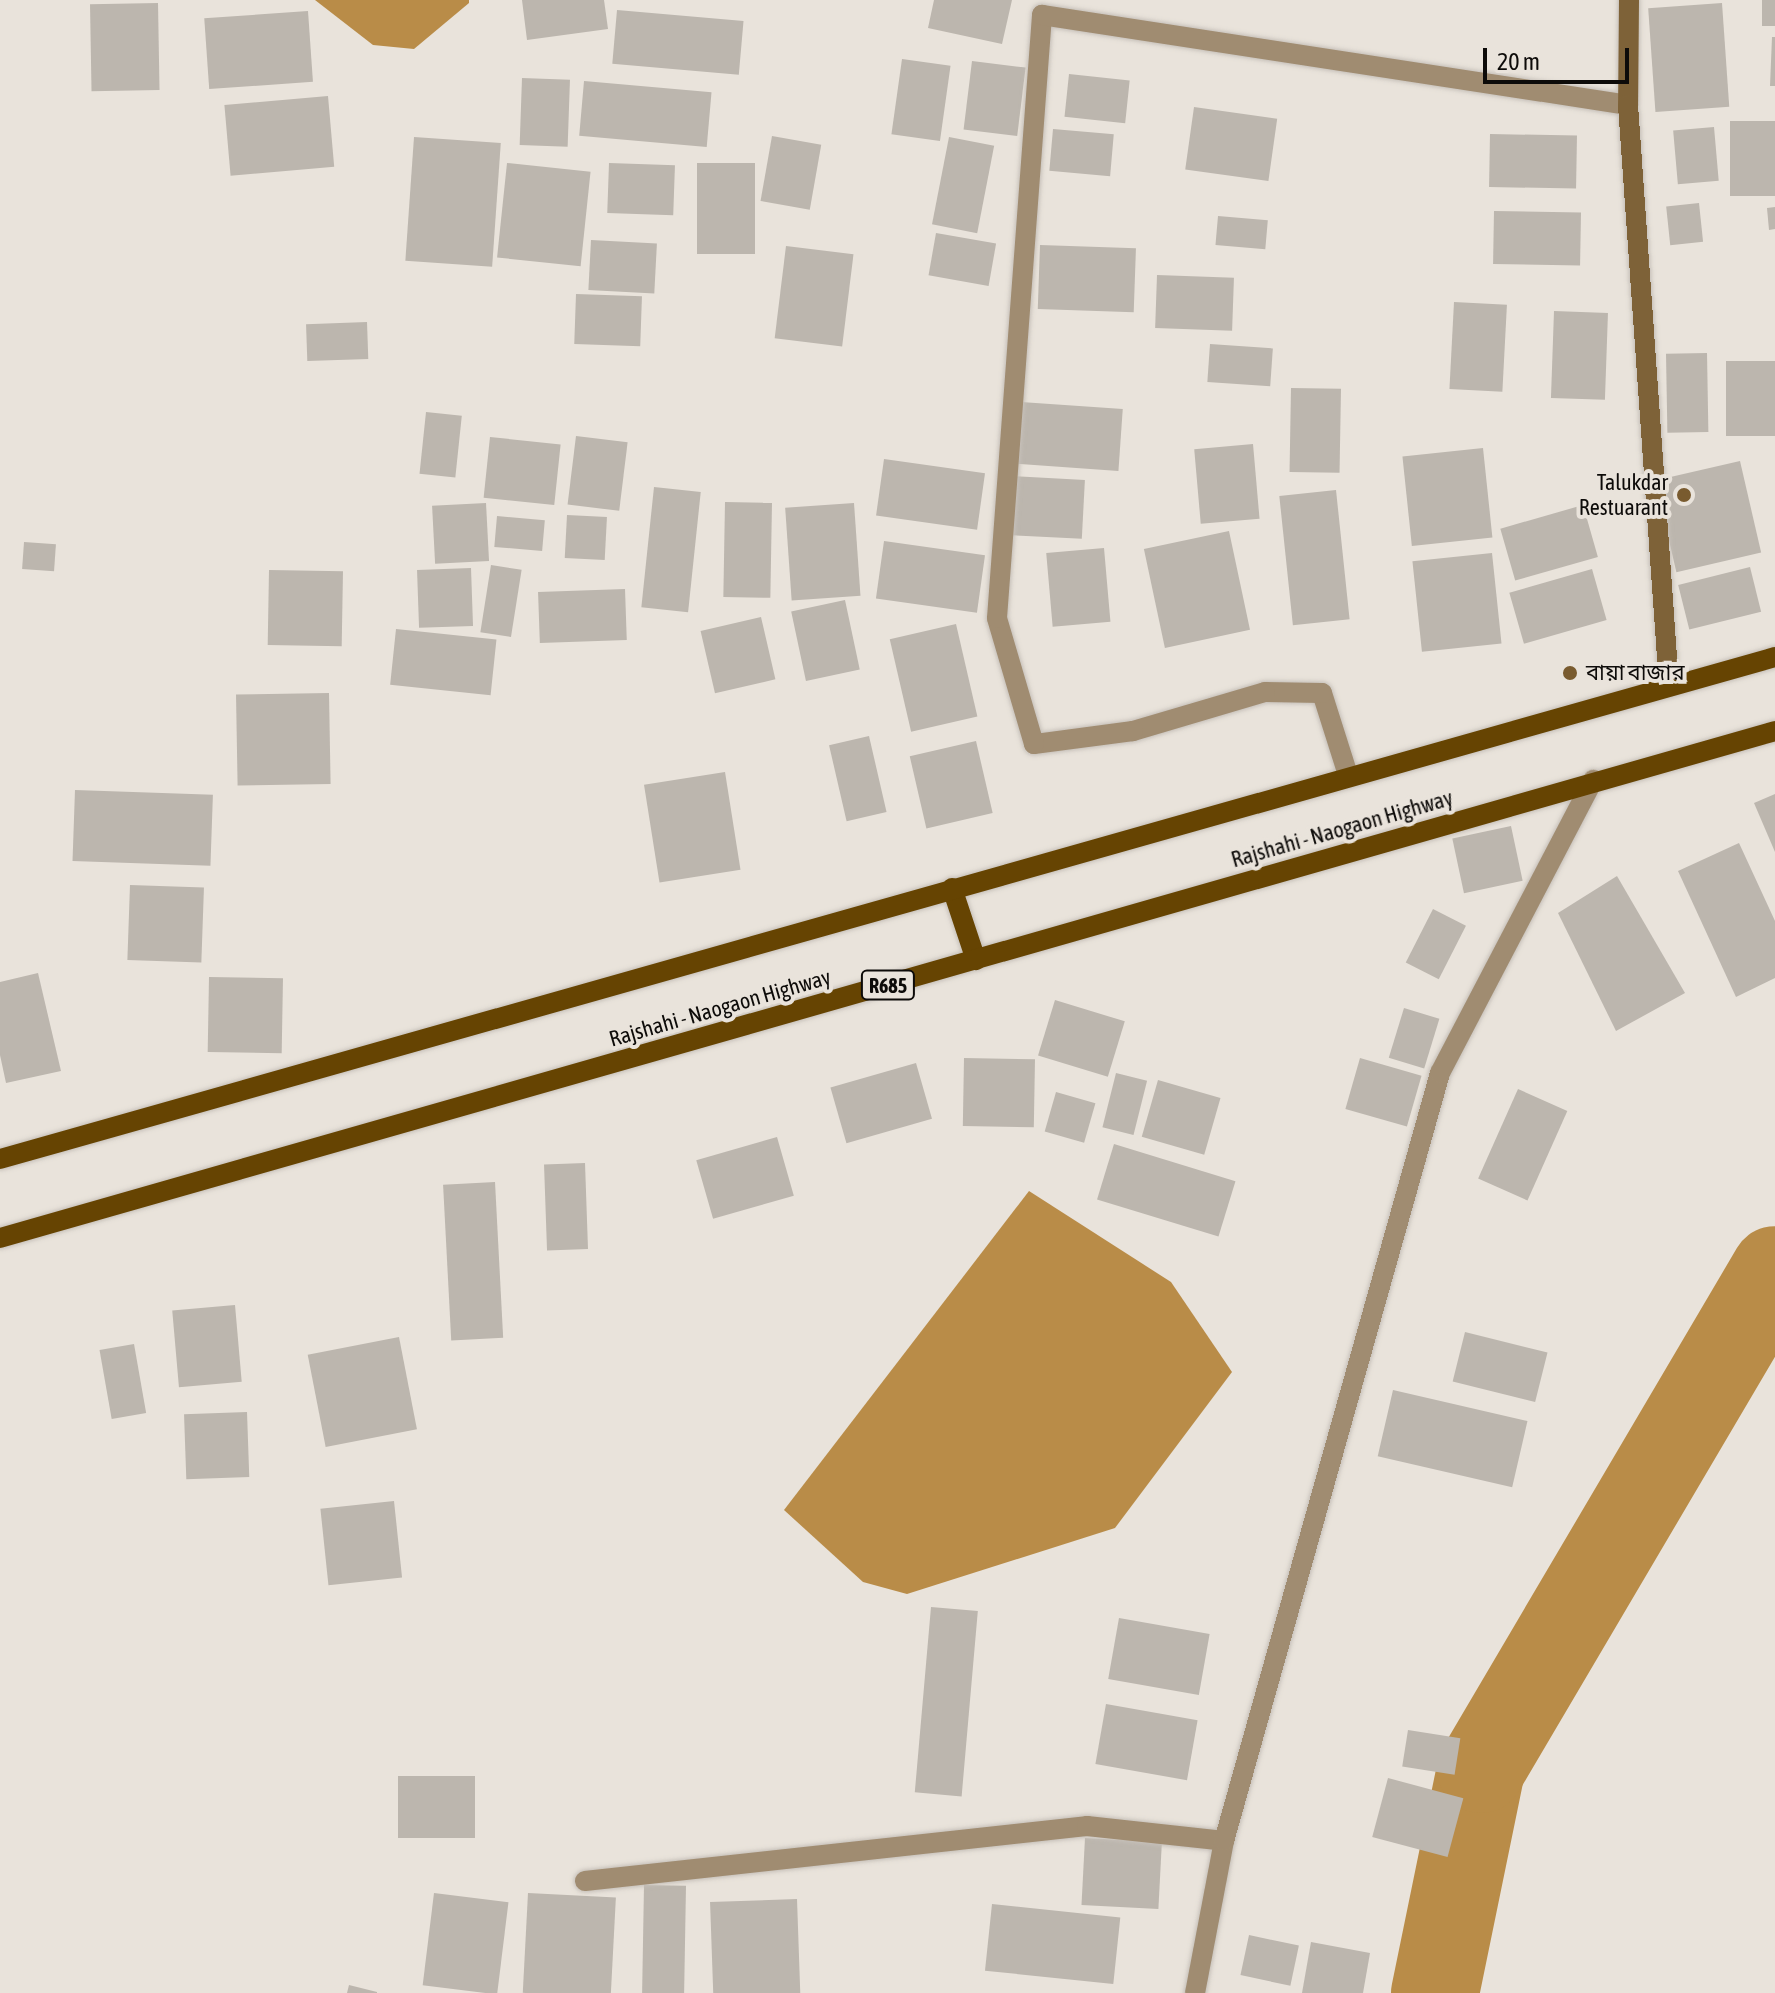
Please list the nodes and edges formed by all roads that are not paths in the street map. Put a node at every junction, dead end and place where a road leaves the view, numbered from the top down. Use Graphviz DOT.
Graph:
graph roads {
  1 [pos="1629,0"];
  2 [pos="1628,105"];
  3 [pos="1775,657"];
  4 [pos="1669,686"];
  5 [pos="1775,731"];
  6 [pos="1348,775"];
  7 [pos="1593,780"];
  8 [pos="952,888"];
  9 [pos="976,960"];
  10 [pos="0,1159"];
  11 [pos="0,1238"];
  12 [pos="1224,1841"];
  13 [pos="585,1881"];
  14 [pos="1195,1993"];
  1 -- 2 [label="main road"];
  2 -- 4 [label="main road"];
  2 -- 6 [label="street"];
  3 -- 4 [label="main road"];
  4 -- 6 [label="main road"];
  5 -- 7 [label="main road, Rajshahi - Naogaon Highway / R685"];
  6 -- 8 [label="main road"];
  7 -- 9 [label="main road, Rajshahi - Naogaon Highway / R685"];
  7 -- 12 [label="street"];
  8 -- 9 [label="main road"];
  8 -- 10 [label="main road"];
  9 -- 11 [label="main road, Rajshahi - Naogaon Highway / R685"];
  12 -- 13 [label="street"];
  12 -- 14 [label="street"];
}
